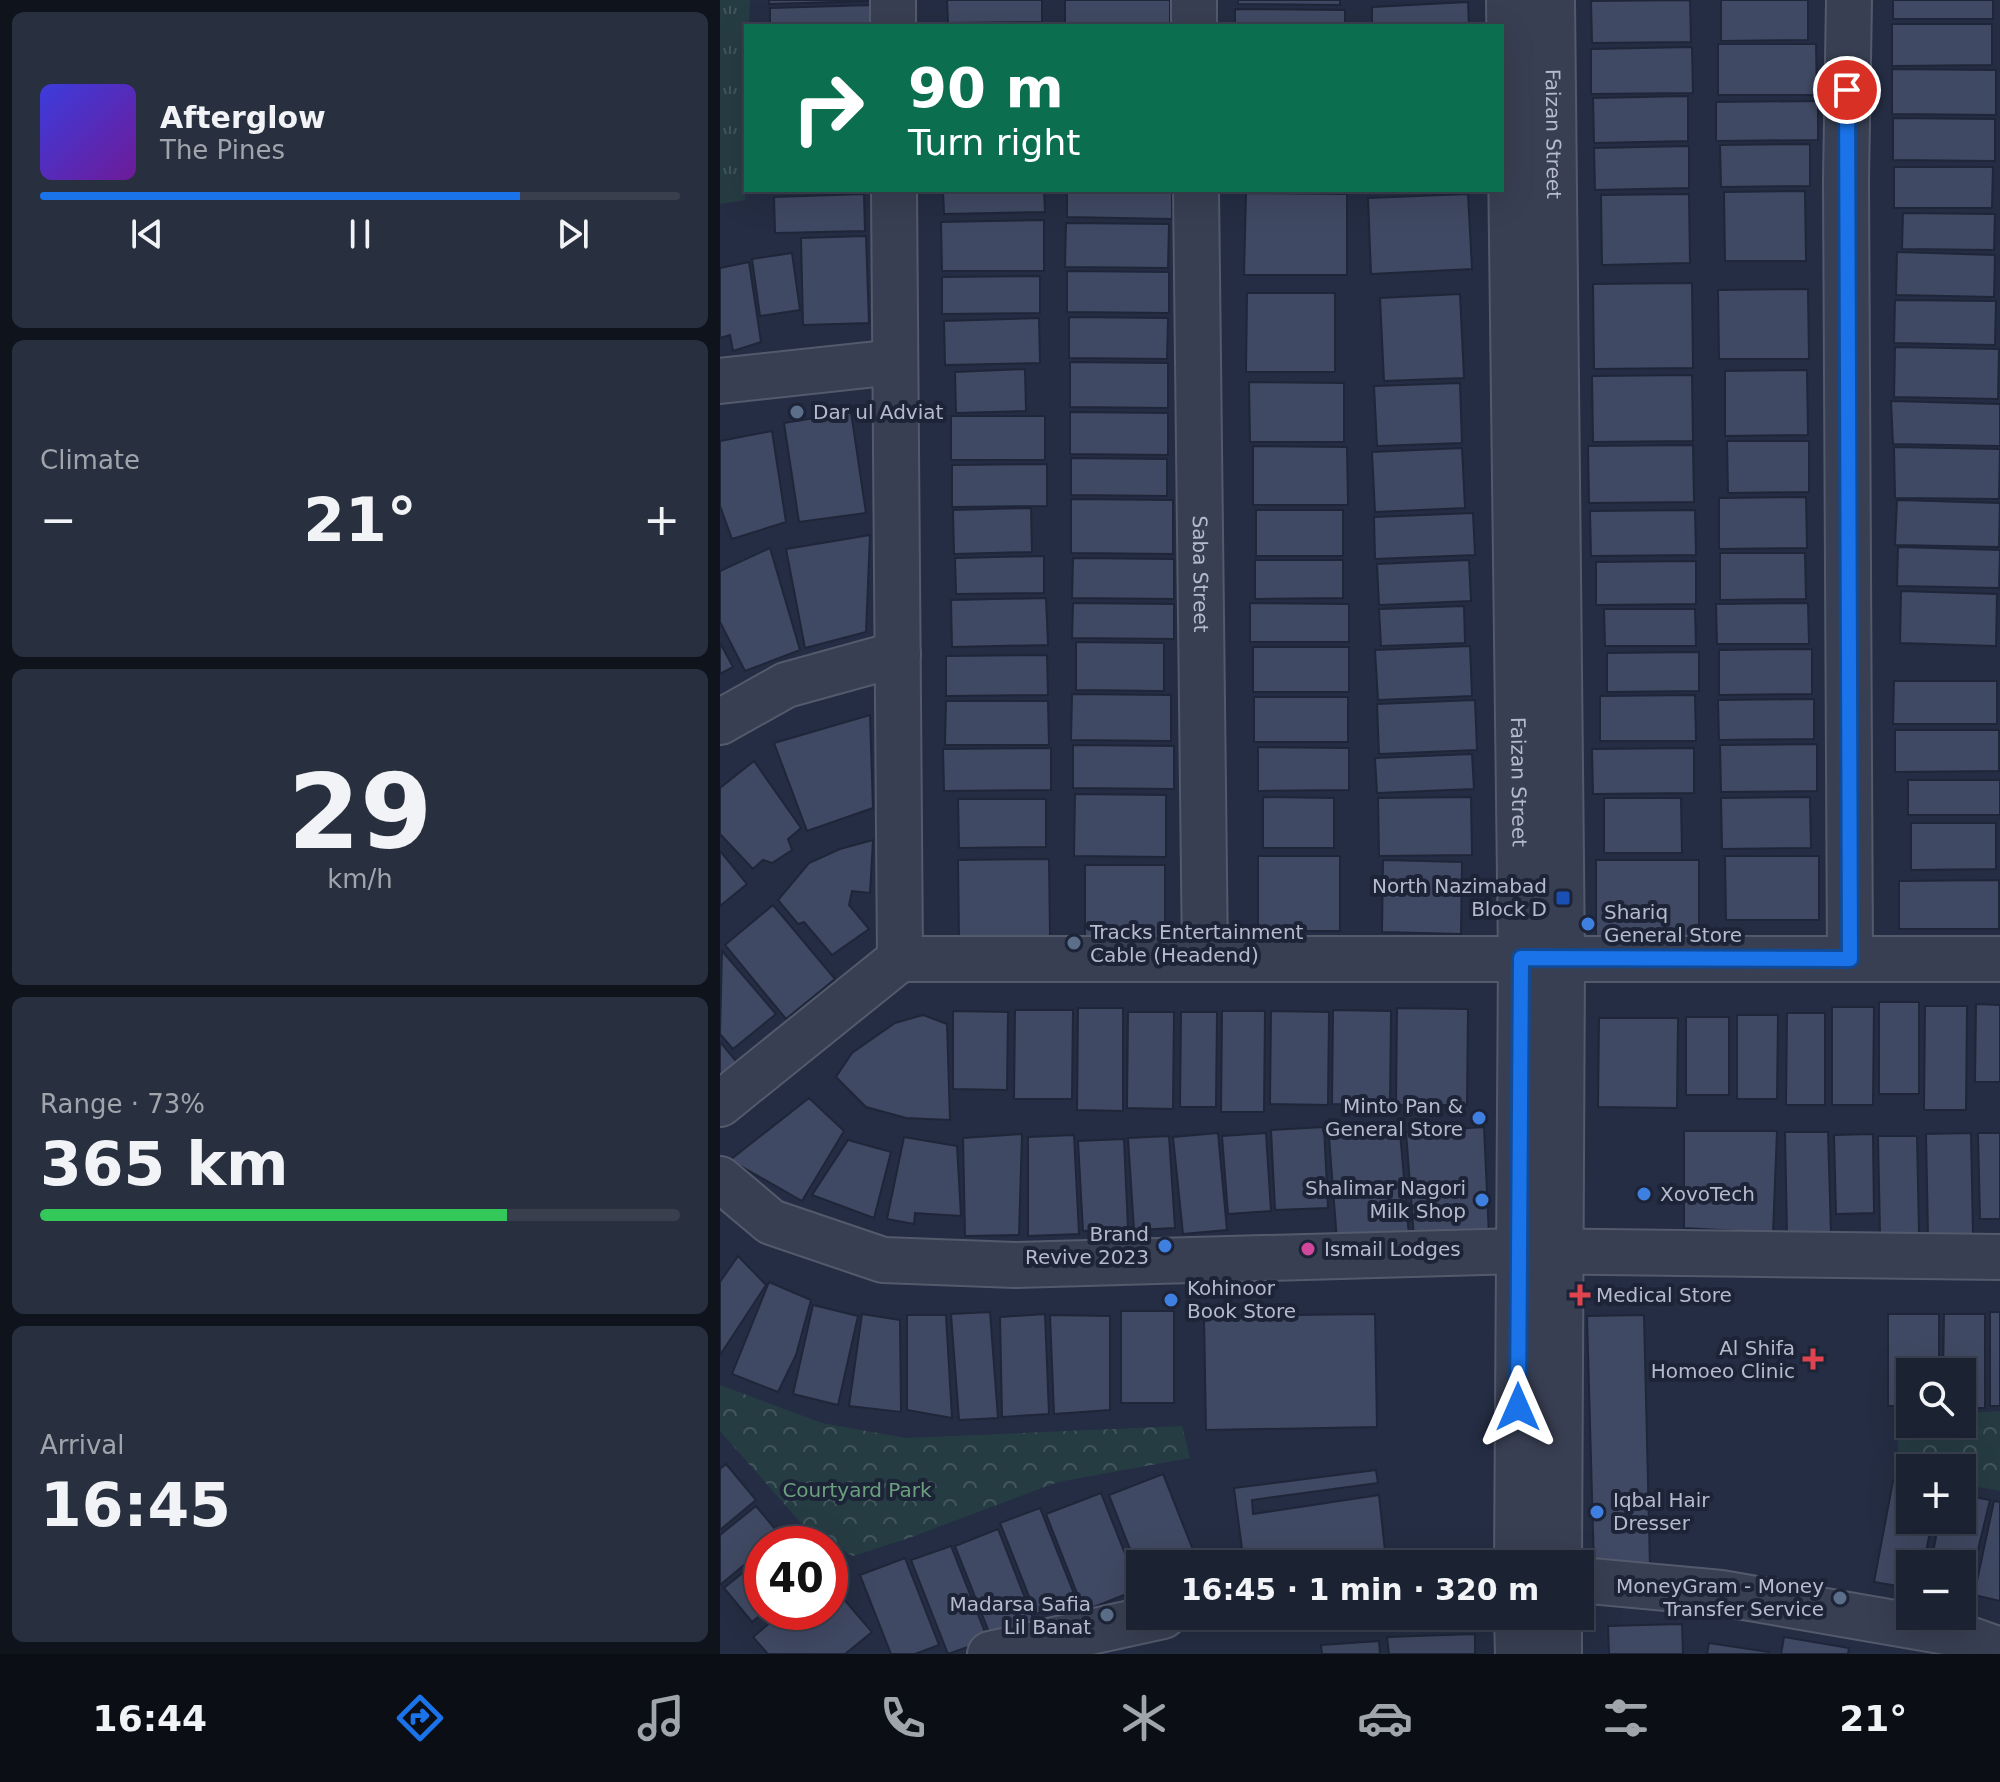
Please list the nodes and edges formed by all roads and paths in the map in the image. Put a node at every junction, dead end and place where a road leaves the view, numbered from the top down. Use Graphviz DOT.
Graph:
graph roads {
  1 [pos="893,0"];
  2 [pos="1194,0"];
  3 [pos="1509,0"];
  4 [pos="1552,0"];
  5 [pos="1849,0"];
  6 [pos="893,24"];
  7 [pos="1194,24"];
  8 [pos="894,192"];
  9 [pos="1196,192"];
  10 [pos="895,362"];
  11 [pos="720,381"];
  12 [pos="898,654"];
  13 [pos="720,722"];
  14 [pos="900,959"];
  15 [pos="1205,959"];
  16 [pos="1542,959"];
  17 [pos="1850,959"];
  18 [pos="2000,959"];
  19 [pos="720,1104"];
  20 [pos="720,1179"];
  21 [pos="1540,1251"];
  22 [pos="2000,1257"];
  23 [pos="1518,1550"];
  24 [pos="1558,1550"];
  25 [pos="1594,1581"];
  26 [pos="1126,1624"];
  27 [pos="1517,1630"];
  28 [pos="1559,1630"];
  29 [pos="2000,1650"];
  30 [pos="990,1654"];
  31 [pos="1518,1654"];
  32 [pos="1559,1654"];
  1 -- 6 [label="street"];
  2 -- 7 [label="street"];
  3 -- 16 [label="street, Faizan Street"];
  4 -- 16 [label="street, Faizan Street"];
  5 -- 17 [label="street"];
  8 -- 10 [label="street"];
  9 -- 15 [label="street, Saba Street"];
  10 -- 11 [label="street"];
  10 -- 12 [label="street"];
  12 -- 13 [label="street"];
  12 -- 14 [label="street"];
  14 -- 15 [label="street"];
  14 -- 19 [label="street"];
  15 -- 16 [label="street"];
  16 -- 17 [label="street"];
  16 -- 21 [label="street, Faizan Street"];
  17 -- 18 [label="street"];
  20 -- 21 [label="street"];
  21 -- 22 [label="street"];
  21 -- 23 [label="street, Faizan Street"];
  21 -- 24 [label="street, Faizan Street"];
  25 -- 29 [label="street"];
  26 -- 30 [label="street"];
  27 -- 31 [label="street"];
  28 -- 32 [label="street"];
}
